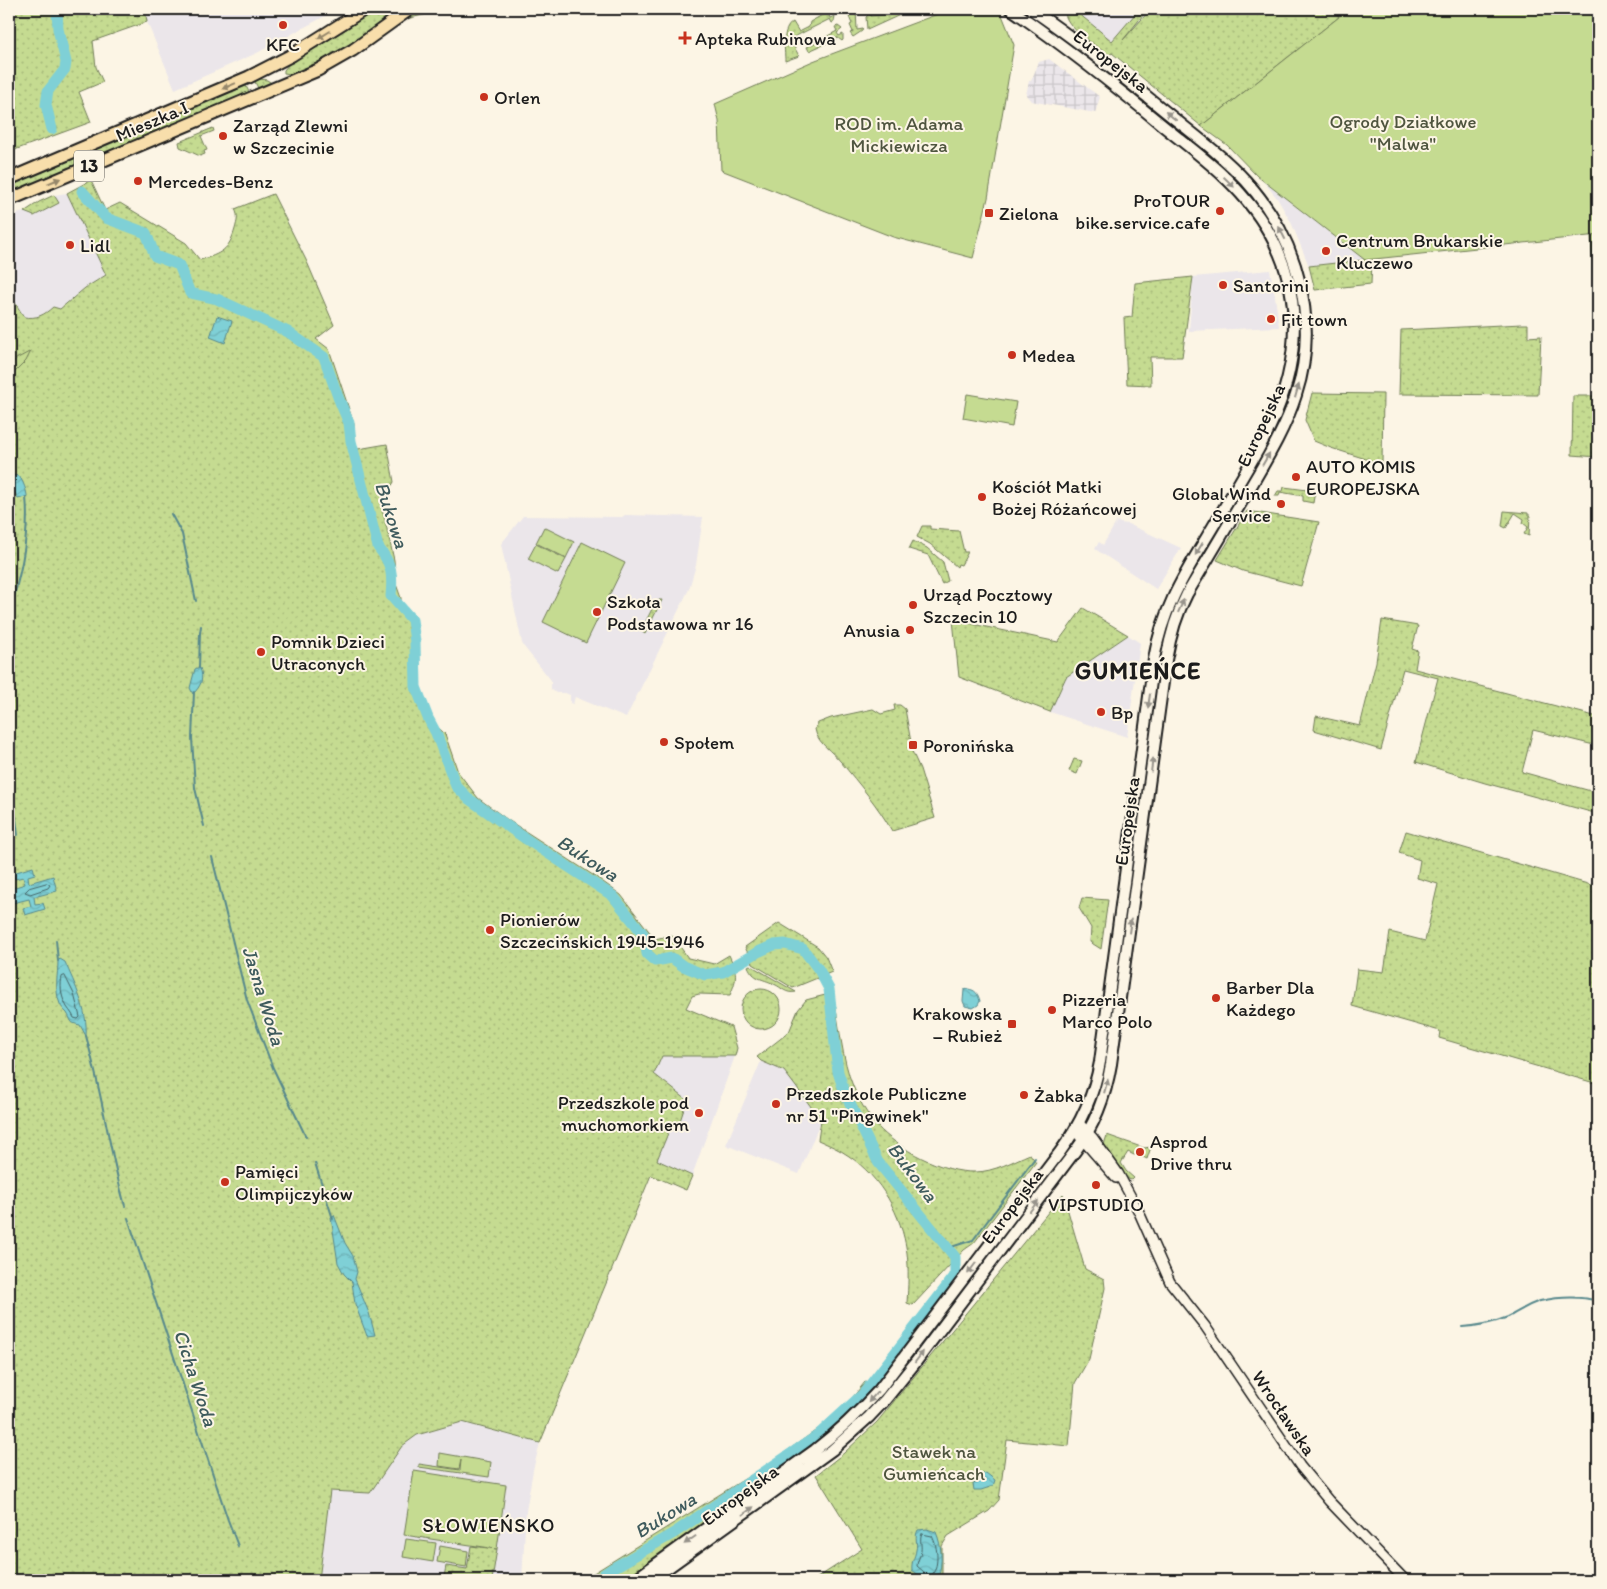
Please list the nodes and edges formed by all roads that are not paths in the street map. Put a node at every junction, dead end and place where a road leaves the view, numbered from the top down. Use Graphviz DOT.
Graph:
graph roads {
  1 [pos="365,9"];
  2 [pos="410,9"];
  3 [pos="1011,9"];
  4 [pos="1031,9"];
  5 [pos="9,179"];
  6 [pos="9,200"];
  7 [pos="1077,1127"];
  8 [pos="1085,1136"];
  9 [pos="634,1580"];
  10 [pos="651,1580"];
  11 [pos="1405,1580"];
  1 -- 5 [label="main road, Mieszka I / 13, one-way"];
  6 -- 2 [label="main road, Mieszka I / 13, one-way"];
  3 -- 7 [label="main road, Europejska, one-way"];
  8 -- 4 [label="main road, Europejska, one-way"];
  7 -- 8 [label="street, Wrocławska"];
  7 -- 9 [label="main road, Europejska, one-way"];
  10 -- 8 [label="main road, Europejska, one-way"];
  8 -- 11 [label="street, Wrocławska"];
}
